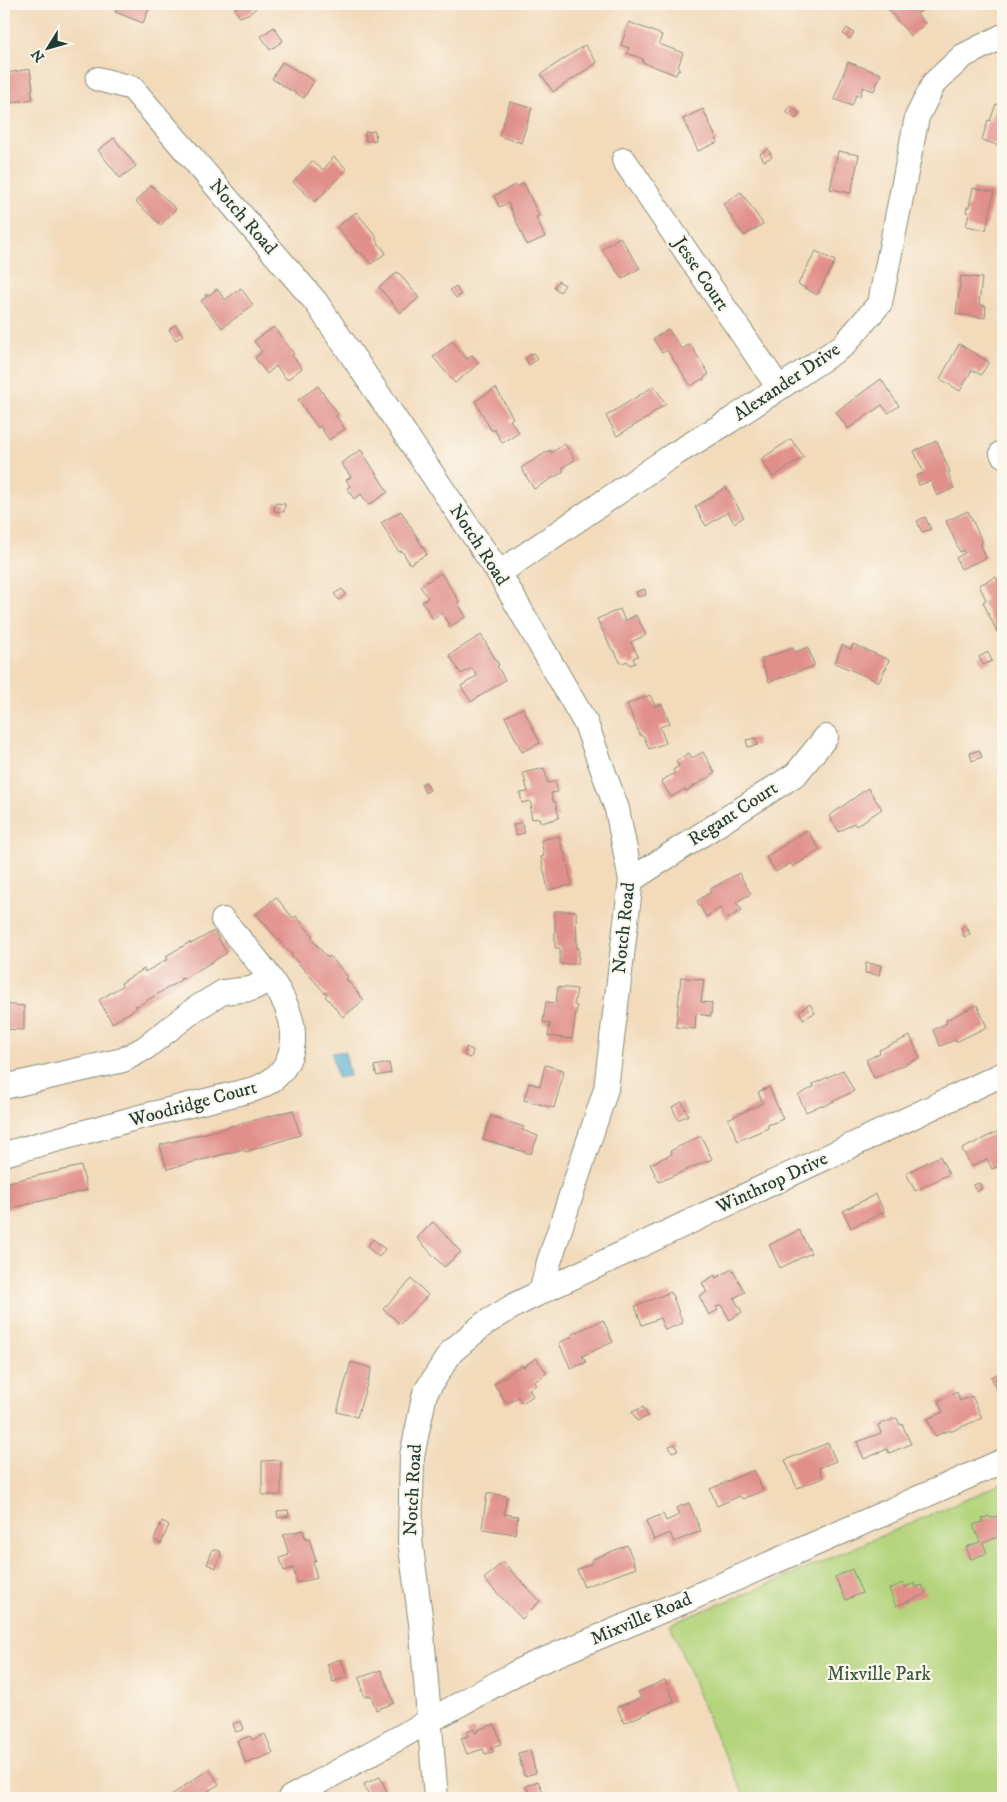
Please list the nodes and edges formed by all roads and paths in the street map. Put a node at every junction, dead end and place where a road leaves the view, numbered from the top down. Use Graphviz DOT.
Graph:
graph roads {
  1 [pos="1003,36"];
  2 [pos="98,79"];
  3 [pos="624,160"];
  4 [pos="779,388"];
  5 [pos="498,573"];
  6 [pos="826,737"];
  7 [pos="631,880"];
  8 [pos="223,920"];
  9 [pos="270,979"];
  10 [pos="1003,1074"];
  11 [pos="4,1087"];
  12 [pos="4,1154"];
  13 [pos="541,1292"];
  14 [pos="1003,1461"];
  15 [pos="430,1721"];
  16 [pos="290,1798"];
  17 [pos="436,1798"];
  1 -- 4 [label="street, Alexander Drive"];
  2 -- 5 [label="street, Notch Road"];
  3 -- 4 [label="street, Jesse Court"];
  4 -- 5 [label="street, Alexander Drive"];
  5 -- 7 [label="street, Notch Road"];
  6 -- 7 [label="street, Regant Court"];
  7 -- 13 [label="street, Notch Road"];
  8 -- 9 [label="street, Woodridge Court"];
  9 -- 11 [label="street"];
  9 -- 12 [label="street, Woodridge Court"];
  10 -- 13 [label="street, Winthrop Drive"];
  13 -- 15 [label="street, Notch Road"];
  14 -- 15 [label="street, Mixville Road"];
  15 -- 16 [label="street, Mixville Road"];
  15 -- 17 [label="street, Notch Road"];
}
